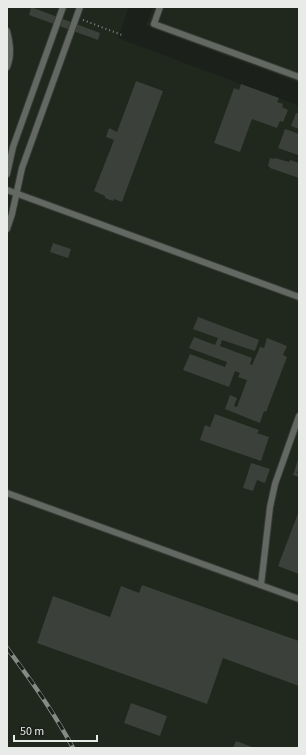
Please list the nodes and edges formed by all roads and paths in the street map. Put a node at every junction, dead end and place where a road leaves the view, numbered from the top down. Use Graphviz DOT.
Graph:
graph roads {
  1 [pos="63,7"];
  2 [pos="80,7"];
  3 [pos="160,7"];
  4 [pos="76,18"];
  5 [pos="7,31"];
  6 [pos="122,35"];
  7 [pos="7,67"];
  8 [pos="299,77"];
  9 [pos="7,174"];
  10 [pos="7,190"];
  11 [pos="16,194"];
  12 [pos="7,229"];
  13 [pos="299,297"];
  14 [pos="299,416"];
  15 [pos="7,493"];
  16 [pos="262,585"];
  17 [pos="299,599"];
  1 -- 9 [label="lane"];
  2 -- 4 [label="lane"];
  3 -- 8 [label="lane"];
  4 -- 6 [label="path"];
  4 -- 11 [label="lane"];
  5 -- 7 [label="lane"];
  10 -- 11 [label="lane"];
  11 -- 12 [label="lane"];
  11 -- 13 [label="lane"];
  14 -- 16 [label="lane"];
  15 -- 16 [label="lane"];
  16 -- 17 [label="lane"];
}
